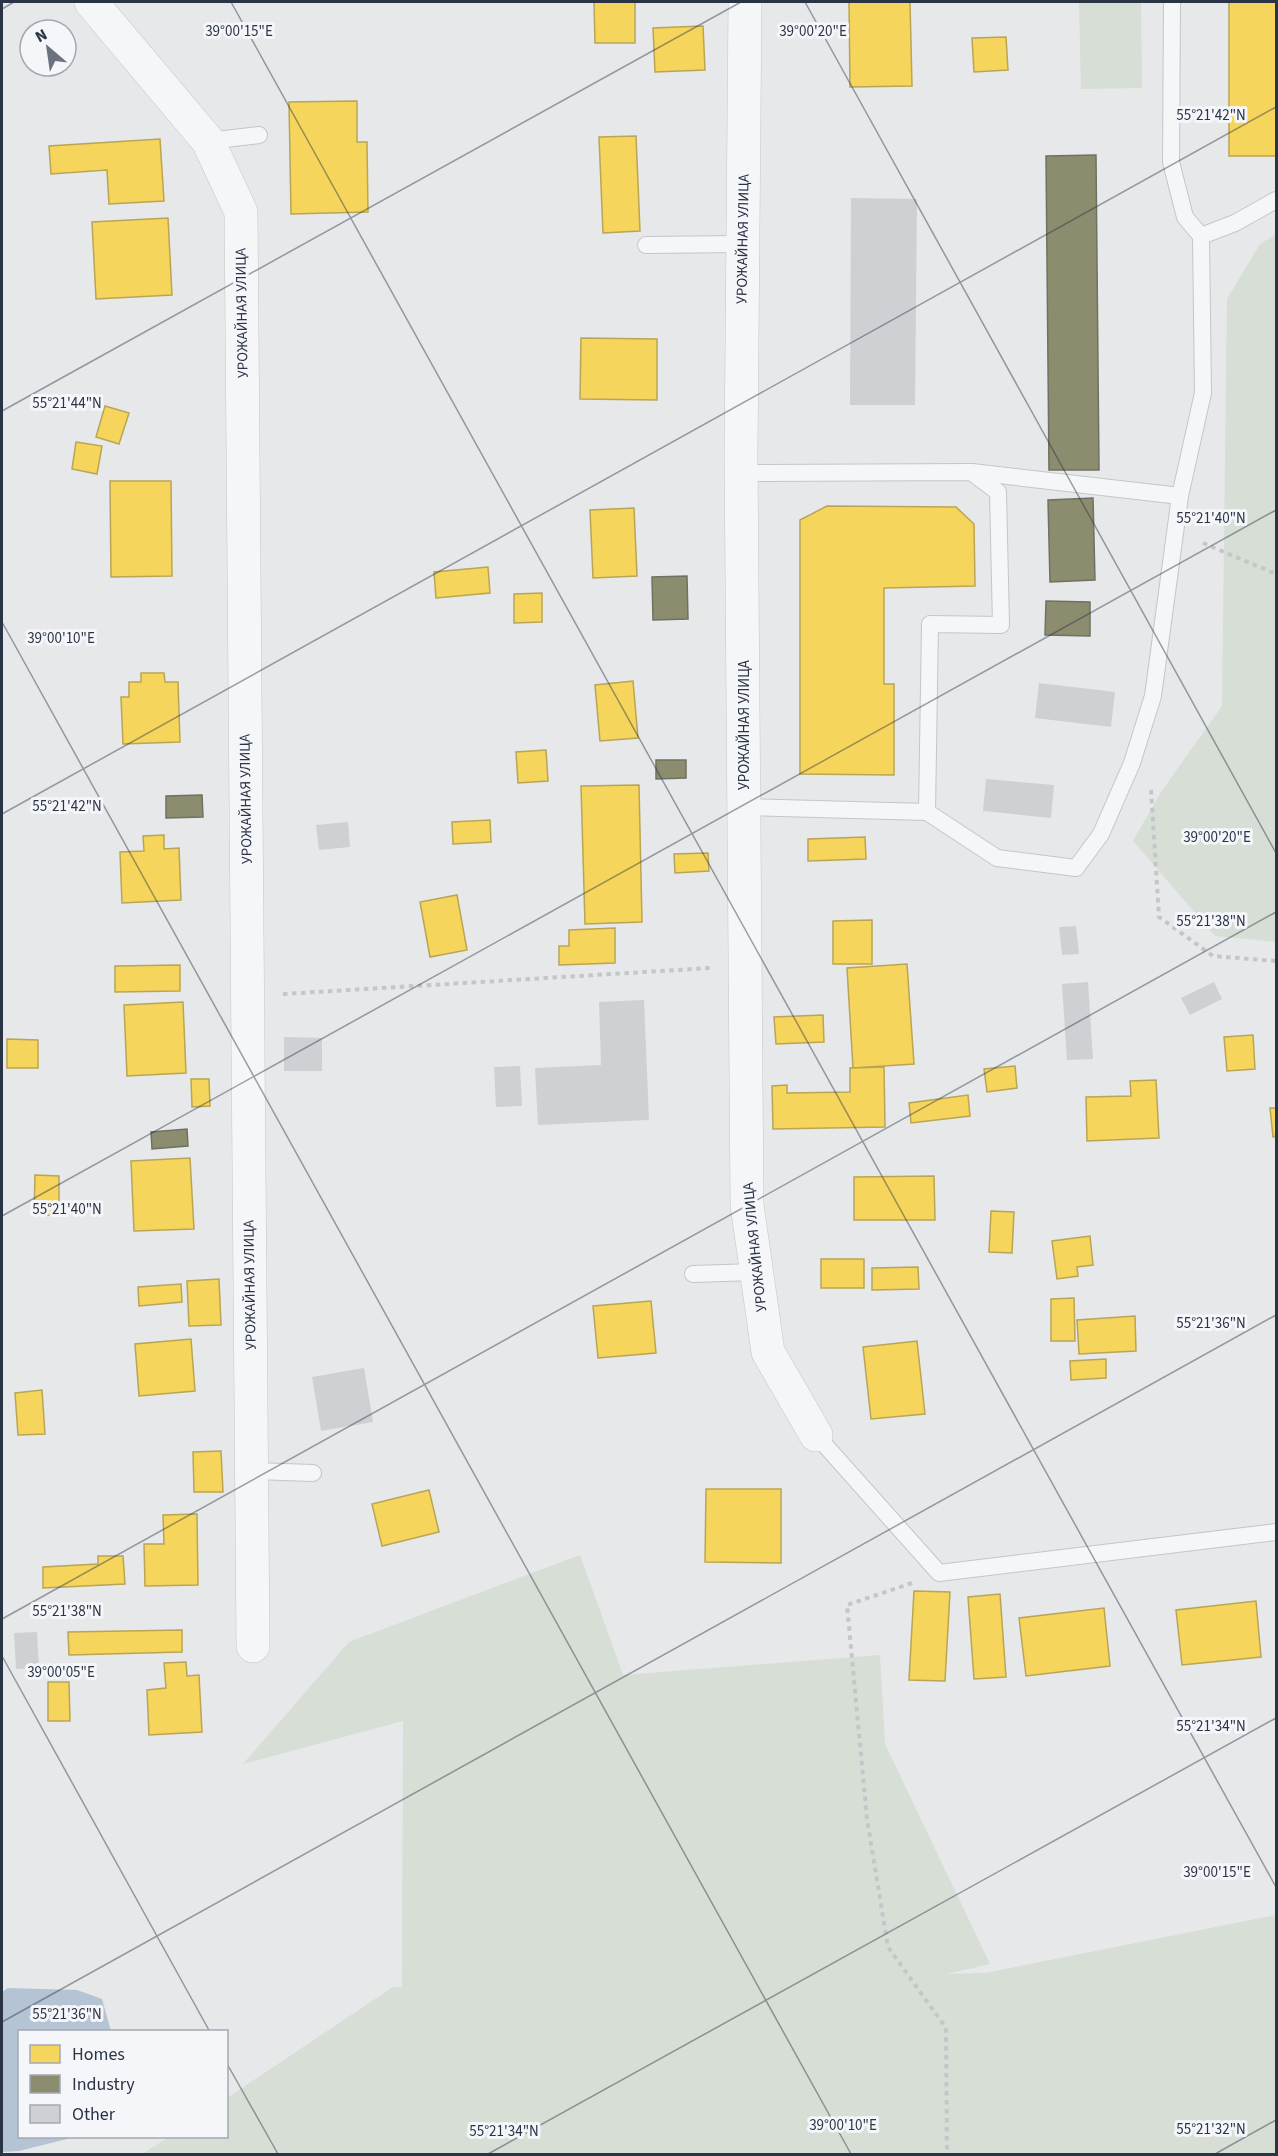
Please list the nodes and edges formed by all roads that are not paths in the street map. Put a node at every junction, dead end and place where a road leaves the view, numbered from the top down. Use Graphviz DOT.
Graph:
graph roads {
  1 [pos="91,2"];
  2 [pos="746,2"];
  3 [pos="1172,2"];
  4 [pos="260,135"];
  5 [pos="208,141"];
  6 [pos="1276,200"];
  7 [pos="1202,236"];
  8 [pos="743,244"];
  9 [pos="646,245"];
  10 [pos="971,472"];
  11 [pos="742,473"];
  12 [pos="1180,496"];
  13 [pos="745,807"];
  14 [pos="927,812"];
  15 [pos="755,1272"];
  16 [pos="693,1274"];
  17 [pos="816,1435"];
  18 [pos="252,1471"];
  19 [pos="313,1473"];
  20 [pos="1276,1532"];
  21 [pos="254,1646"];
  1 -- 5 [label="street, УРОЖАЙНАЯ УЛИЦА"];
  2 -- 8 [label="street, УРОЖАЙНАЯ УЛИЦА"];
  3 -- 7 [label="lane"];
  4 -- 5 [label="lane"];
  5 -- 18 [label="street, УРОЖАЙНАЯ УЛИЦА"];
  6 -- 7 [label="lane"];
  7 -- 12 [label="lane"];
  8 -- 9 [label="lane"];
  8 -- 11 [label="street, УРОЖАЙНАЯ УЛИЦА"];
  10 -- 11 [label="lane"];
  10 -- 12 [label="lane"];
  10 -- 14 [label="lane"];
  11 -- 13 [label="street, УРОЖАЙНАЯ УЛИЦА"];
  12 -- 14 [label="lane"];
  13 -- 14 [label="lane"];
  13 -- 15 [label="street, УРОЖАЙНАЯ УЛИЦА"];
  15 -- 16 [label="lane"];
  15 -- 17 [label="street, УРОЖАЙНАЯ УЛИЦА"];
  17 -- 20 [label="lane"];
  18 -- 19 [label="lane"];
  18 -- 21 [label="street, УРОЖАЙНАЯ УЛИЦА"];
}
